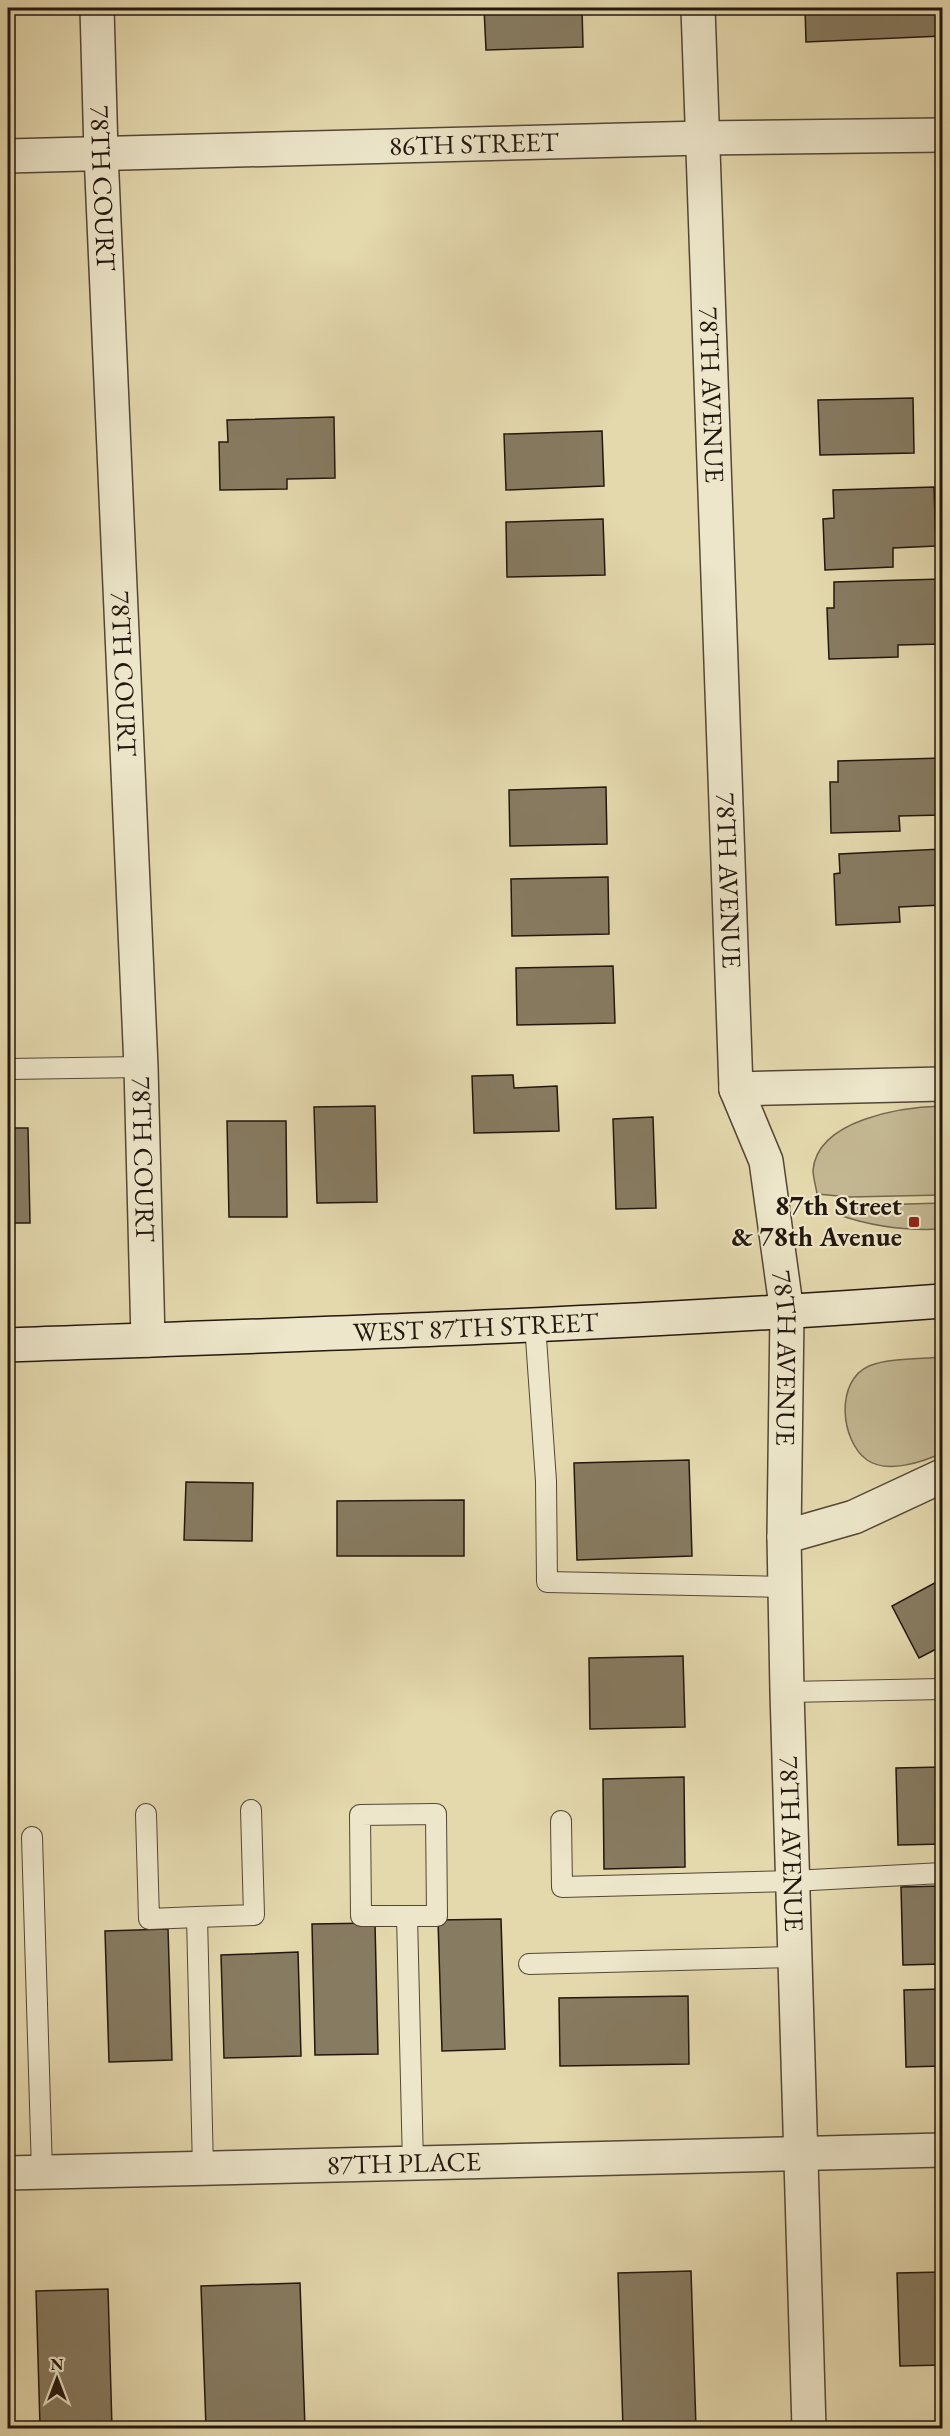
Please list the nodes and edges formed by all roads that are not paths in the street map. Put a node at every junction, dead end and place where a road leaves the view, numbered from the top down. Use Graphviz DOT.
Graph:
graph roads {
  1 [pos="97,8"];
  2 [pos="698,8"];
  3 [pos="942,135"];
  4 [pos="702,138"];
  5 [pos="101,153"];
  6 [pos="8,156"];
  7 [pos="141,1067"];
  8 [pos="8,1069"];
  9 [pos="942,1084"];
  10 [pos="736,1089"];
  11 [pos="942,1301"];
  12 [pos="787,1313"];
  13 [pos="535,1324"];
  14 [pos="148,1340"];
  15 [pos="8,1345"];
  16 [pos="942,1476"];
  17 [pos="784,1536"];
  18 [pos="785,1587"];
  19 [pos="942,1689"];
  20 [pos="787,1692"];
  21 [pos="251,1810"];
  22 [pos="146,1814"];
  23 [pos="561,1821"];
  24 [pos="32,1837"];
  25 [pos="942,1873"];
  26 [pos="793,1881"];
  27 [pos="407,1916"];
  28 [pos="197,1917"];
  29 [pos="793,1957"];
  30 [pos="529,1964"];
  31 [pos="942,2150"];
  32 [pos="800,2154"];
  33 [pos="413,2164"];
  34 [pos="203,2169"];
  35 [pos="42,2172"];
  36 [pos="8,2173"];
  37 [pos="809,2428"];
  1 -- 5 [label="street, 78TH COURT"];
  2 -- 4 [label="street, 78TH AVENUE"];
  3 -- 4 [label="street, 86TH STREET"];
  4 -- 5 [label="street, 86TH STREET"];
  4 -- 10 [label="street, 78TH AVENUE"];
  5 -- 6 [label="street, 86TH STREET"];
  5 -- 7 [label="street, 78TH COURT"];
  7 -- 8 [label="lane"];
  7 -- 14 [label="street, 78TH COURT"];
  9 -- 10 [label="street"];
  10 -- 12 [label="street, 78TH AVENUE"];
  11 -- 12 [label="street, WEST 87TH STREET"];
  12 -- 13 [label="street, WEST 87TH STREET"];
  12 -- 17 [label="street, 78TH AVENUE"];
  13 -- 14 [label="street, WEST 87TH STREET"];
  13 -- 18 [label="lane"];
  14 -- 15 [label="street, WEST 87TH STREET"];
  16 -- 17 [label="street"];
  17 -- 18 [label="street, 78TH AVENUE"];
  18 -- 20 [label="street, 78TH AVENUE"];
  19 -- 20 [label="lane"];
  20 -- 26 [label="street, 78TH AVENUE"];
  21 -- 28 [label="lane"];
  22 -- 28 [label="lane"];
  23 -- 26 [label="lane"];
  24 -- 35 [label="lane"];
  25 -- 26 [label="lane"];
  26 -- 29 [label="street, 78TH AVENUE"];
  27 -- 27 [label="lane"];
  27 -- 33 [label="lane"];
  28 -- 34 [label="lane"];
  29 -- 30 [label="lane"];
  29 -- 32 [label="street, 78TH AVENUE"];
  31 -- 32 [label="street, 87TH PLACE"];
  32 -- 33 [label="street, 87TH PLACE"];
  32 -- 37 [label="street, 78TH AVENUE"];
  33 -- 34 [label="street, 87TH PLACE"];
  34 -- 35 [label="street, 87TH PLACE"];
  35 -- 36 [label="street, 87TH PLACE"];
}
